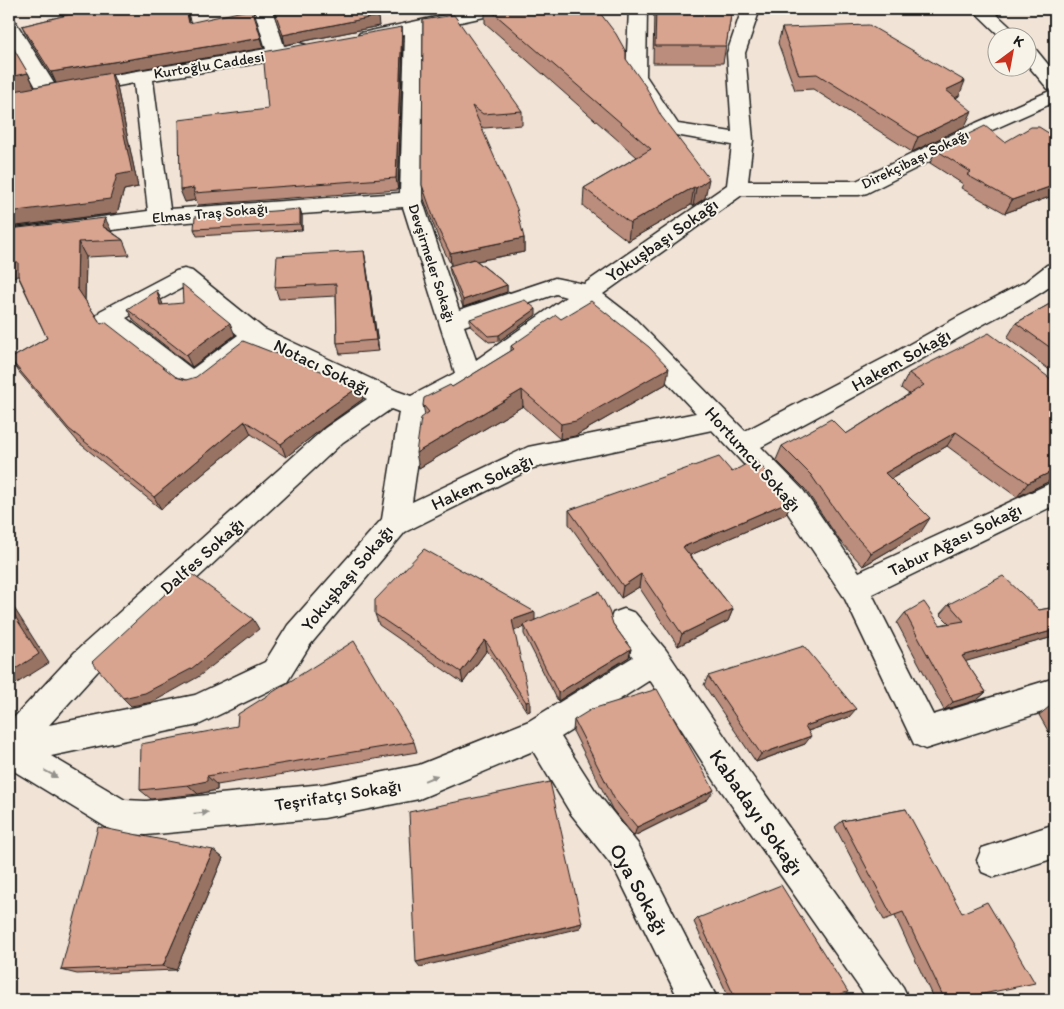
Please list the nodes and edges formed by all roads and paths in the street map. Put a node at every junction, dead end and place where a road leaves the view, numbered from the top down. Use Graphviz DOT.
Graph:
graph roads {
  1 [pos="263,9"];
  2 [pos="497,9"];
  3 [pos="638,9"];
  4 [pos="751,9"];
  5 [pos="981,9"];
  6 [pos="402,24"];
  7 [pos="9,25"];
  8 [pos="1002,28"];
  9 [pos="353,39"];
  10 [pos="315,46"];
  11 [pos="277,54"];
  12 [pos="1036,62"];
  13 [pos="144,76"];
  14 [pos="1055,85"];
  15 [pos="49,92"];
  16 [pos="1055,95"];
  17 [pos="9,101"];
  18 [pos="743,140"];
  19 [pos="738,188"];
  20 [pos="411,199"];
  21 [pos="160,217"];
  22 [pos="9,236"];
  23 [pos="1055,271"];
  24 [pos="586,293"];
  25 [pos="451,322"];
  26 [pos="966,323"];
  27 [pos="255,335"];
  28 [pos="986,338"];
  29 [pos="469,377"];
  30 [pos="400,402"];
  31 [pos="718,419"];
  32 [pos="743,444"];
  33 [pos="1055,492"];
  34 [pos="396,524"];
  35 [pos="854,588"];
  36 [pos="624,623"];
  37 [pos="655,660"];
  38 [pos="1055,693"];
  39 [pos="540,732"];
  40 [pos="9,748"];
  41 [pos="1055,841"];
  42 [pos="994,860"];
  43 [pos="699,1000"];
  44 [pos="890,1000"];
  1 -- 11 [label="street"];
  2 -- 6 [label="street"];
  3 -- 18 [label="street"];
  4 -- 18 [label="street"];
  5 -- 8 [label="street"];
  6 -- 9 [label="street"];
  6 -- 20 [label="street, Devşirmeler Sokağı"];
  7 -- 15 [label="street"];
  10 -- 11 [label="street, Kurtoğlu Caddesi"];
  11 -- 13 [label="street, Kurtoğlu Caddesi"];
  12 -- 14 [label="street"];
  13 -- 15 [label="street, Kurtoğlu Caddesi"];
  13 -- 21 [label="street"];
  15 -- 17 [label="street, Kurtoğlu Caddesi"];
  16 -- 19 [label="street, Direkçibaşı Sokağı"];
  18 -- 19 [label="street"];
  19 -- 24 [label="street, Yokuşbaşı Sokağı"];
  20 -- 21 [label="street, Elmas Traş Sokağı"];
  20 -- 25 [label="street, Devşirmeler Sokağı"];
  21 -- 22 [label="street, Elmas Traş Sokağı"];
  23 -- 26 [label="street, Hakem Sokağı"];
  24 -- 25 [label="street"];
  24 -- 29 [label="street, Yokuşbaşı Sokağı"];
  24 -- 31 [label="street, Hortumcu Sokağı"];
  25 -- 29 [label="street, Devşirmeler Sokağı"];
  26 -- 28 [label="street"];
  26 -- 32 [label="street, Hakem Sokağı"];
  27 -- 27 [label="street, Notacı Sokağı"];
  27 -- 30 [label="street, Notacı Sokağı"];
  29 -- 30 [label="street, Yokuşbaşı Sokağı"];
  30 -- 34 [label="street, Yokuşbaşı Sokağı"];
  30 -- 40 [label="street, Dalfes Sokağı"];
  31 -- 32 [label="street, Hortumcu Sokağı"];
  31 -- 34 [label="street, Hakem Sokağı"];
  32 -- 35 [label="street, Hortumcu Sokağı"];
  33 -- 35 [label="street, Tabur Ağası Sokağı"];
  34 -- 40 [label="street, Yokuşbaşı Sokağı"];
  35 -- 38 [label="street, Hortumcu Sokağı"];
  36 -- 37 [label="street, Kabadayı Sokağı"];
  37 -- 39 [label="street, Teşrifatçı Sokağı"];
  37 -- 44 [label="street, Kabadayı Sokağı"];
  40 -- 39 [label="street, Teşrifatçı Sokağı, one-way"];
  39 -- 43 [label="street, Oya Sokağı"];
  41 -- 42 [label="street"];
}
